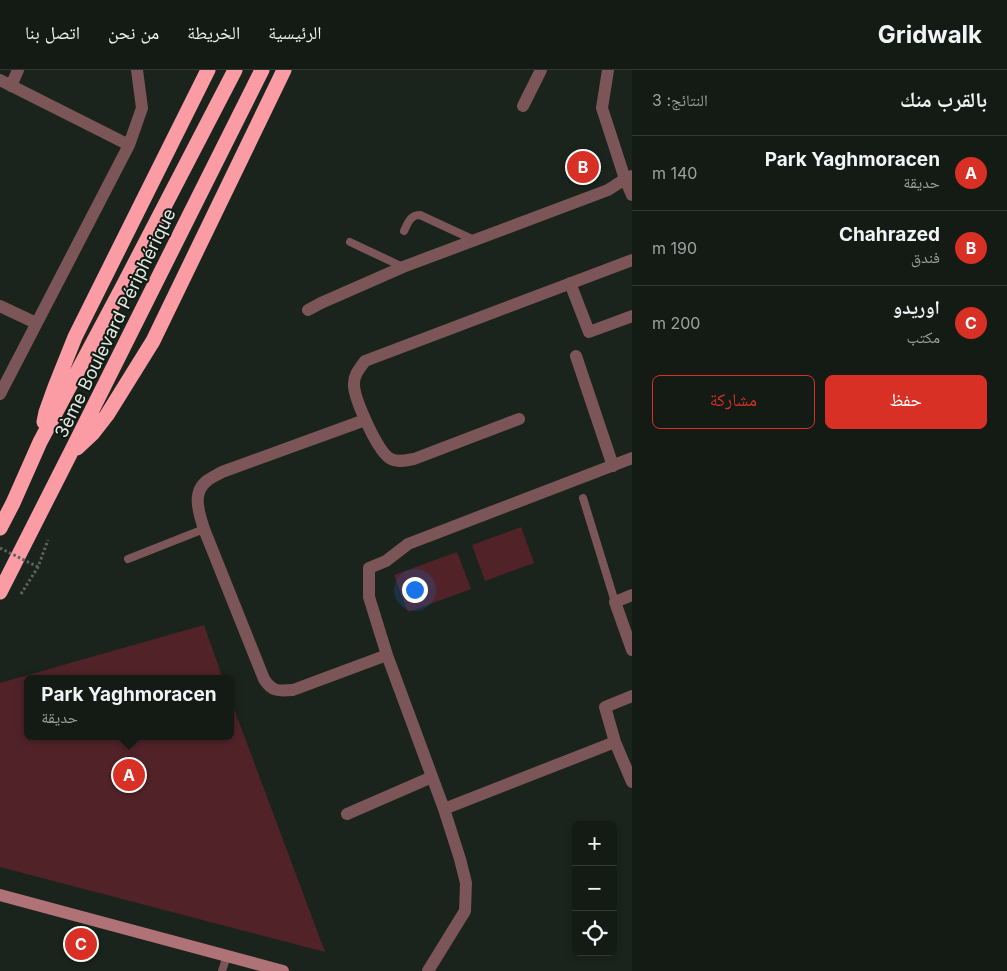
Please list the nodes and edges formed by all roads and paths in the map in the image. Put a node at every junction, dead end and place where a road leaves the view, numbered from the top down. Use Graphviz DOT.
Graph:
graph roads {
  1 [pos="18,70"];
  2 [pos="137,70"];
  3 [pos="208,70"];
  4 [pos="235,70"];
  5 [pos="262,70"];
  6 [pos="284,70"];
  7 [pos="541,70"];
  8 [pos="608,70"];
  9 [pos="6,83"];
  10 [pos="523,106"];
  11 [pos="129,145"];
  12 [pos="629,177"];
  13 [pos="632,196"];
  14 [pos="404,231"];
  15 [pos="474,240"];
  16 [pos="350,242"];
  17 [pos="632,260"];
  18 [pos="403,267"];
  19 [pos="570,283"];
  20 [pos="0,306"];
  21 [pos="308,310"];
  22 [pos="632,316"];
  23 [pos="36,323"];
  24 [pos="576,356"];
  25 [pos="0,394"];
  26 [pos="519,419"];
  27 [pos="365,420"];
  28 [pos="40,442"];
  29 [pos="72,452"];
  30 [pos="632,458"];
  31 [pos="613,466"];
  32 [pos="583,498"];
  33 [pos="0,528"];
  34 [pos="204,529"];
  35 [pos="48,540"];
  36 [pos="0,548"];
  37 [pos="128,558"];
  38 [pos="38,567"];
  39 [pos="0,592"];
  40 [pos="21,594"];
  41 [pos="632,595"];
  42 [pos="615,602"];
  43 [pos="632,650"];
  44 [pos="387,655"];
  45 [pos="632,696"];
  46 [pos="616,742"];
  47 [pos="432,777"];
  48 [pos="632,782"];
  49 [pos="444,809"];
  50 [pos="347,814"];
  51 [pos="0,894"];
  52 [pos="228,956"];
  53 [pos="222,971"];
  54 [pos="283,971"];
  55 [pos="428,971"];
  1 -- 9 [label="street"];
  2 -- 11 [label="street"];
  3 -- 28 [label="highway"];
  4 -- 28 [label="highway, 3ème Boulevard Périphérique"];
  5 -- 29 [label="highway, 3ème Boulevard Périphérique"];
  6 -- 29 [label="highway"];
  7 -- 10 [label="street"];
  8 -- 12 [label="street"];
  9 -- 11 [label="street"];
  11 -- 23 [label="street"];
  12 -- 13 [label="street"];
  12 -- 15 [label="street"];
  14 -- 15 [label="lane"];
  15 -- 18 [label="street"];
  16 -- 18 [label="lane"];
  17 -- 19 [label="street"];
  18 -- 21 [label="street"];
  19 -- 22 [label="street"];
  19 -- 27 [label="street"];
  20 -- 23 [label="street"];
  23 -- 25 [label="street"];
  24 -- 31 [label="street"];
  26 -- 27 [label="street"];
  27 -- 34 [label="street"];
  28 -- 33 [label="highway, 3ème Boulevard Périphérique"];
  29 -- 39 [label="highway, 3ème Boulevard Périphérique"];
  30 -- 31 [label="street"];
  31 -- 44 [label="street"];
  32 -- 42 [label="lane"];
  34 -- 37 [label="lane"];
  34 -- 44 [label="street"];
  35 -- 38 [label="path"];
  36 -- 38 [label="path, bridge"];
  38 -- 40 [label="path"];
  41 -- 42 [label="street"];
  42 -- 43 [label="street"];
  44 -- 47 [label="street"];
  45 -- 46 [label="street"];
  46 -- 48 [label="street"];
  46 -- 49 [label="street"];
  47 -- 49 [label="street"];
  47 -- 50 [label="street"];
  49 -- 55 [label="street"];
  51 -- 52 [label="main road"];
  52 -- 53 [label="lane"];
  52 -- 54 [label="main road"];
}
